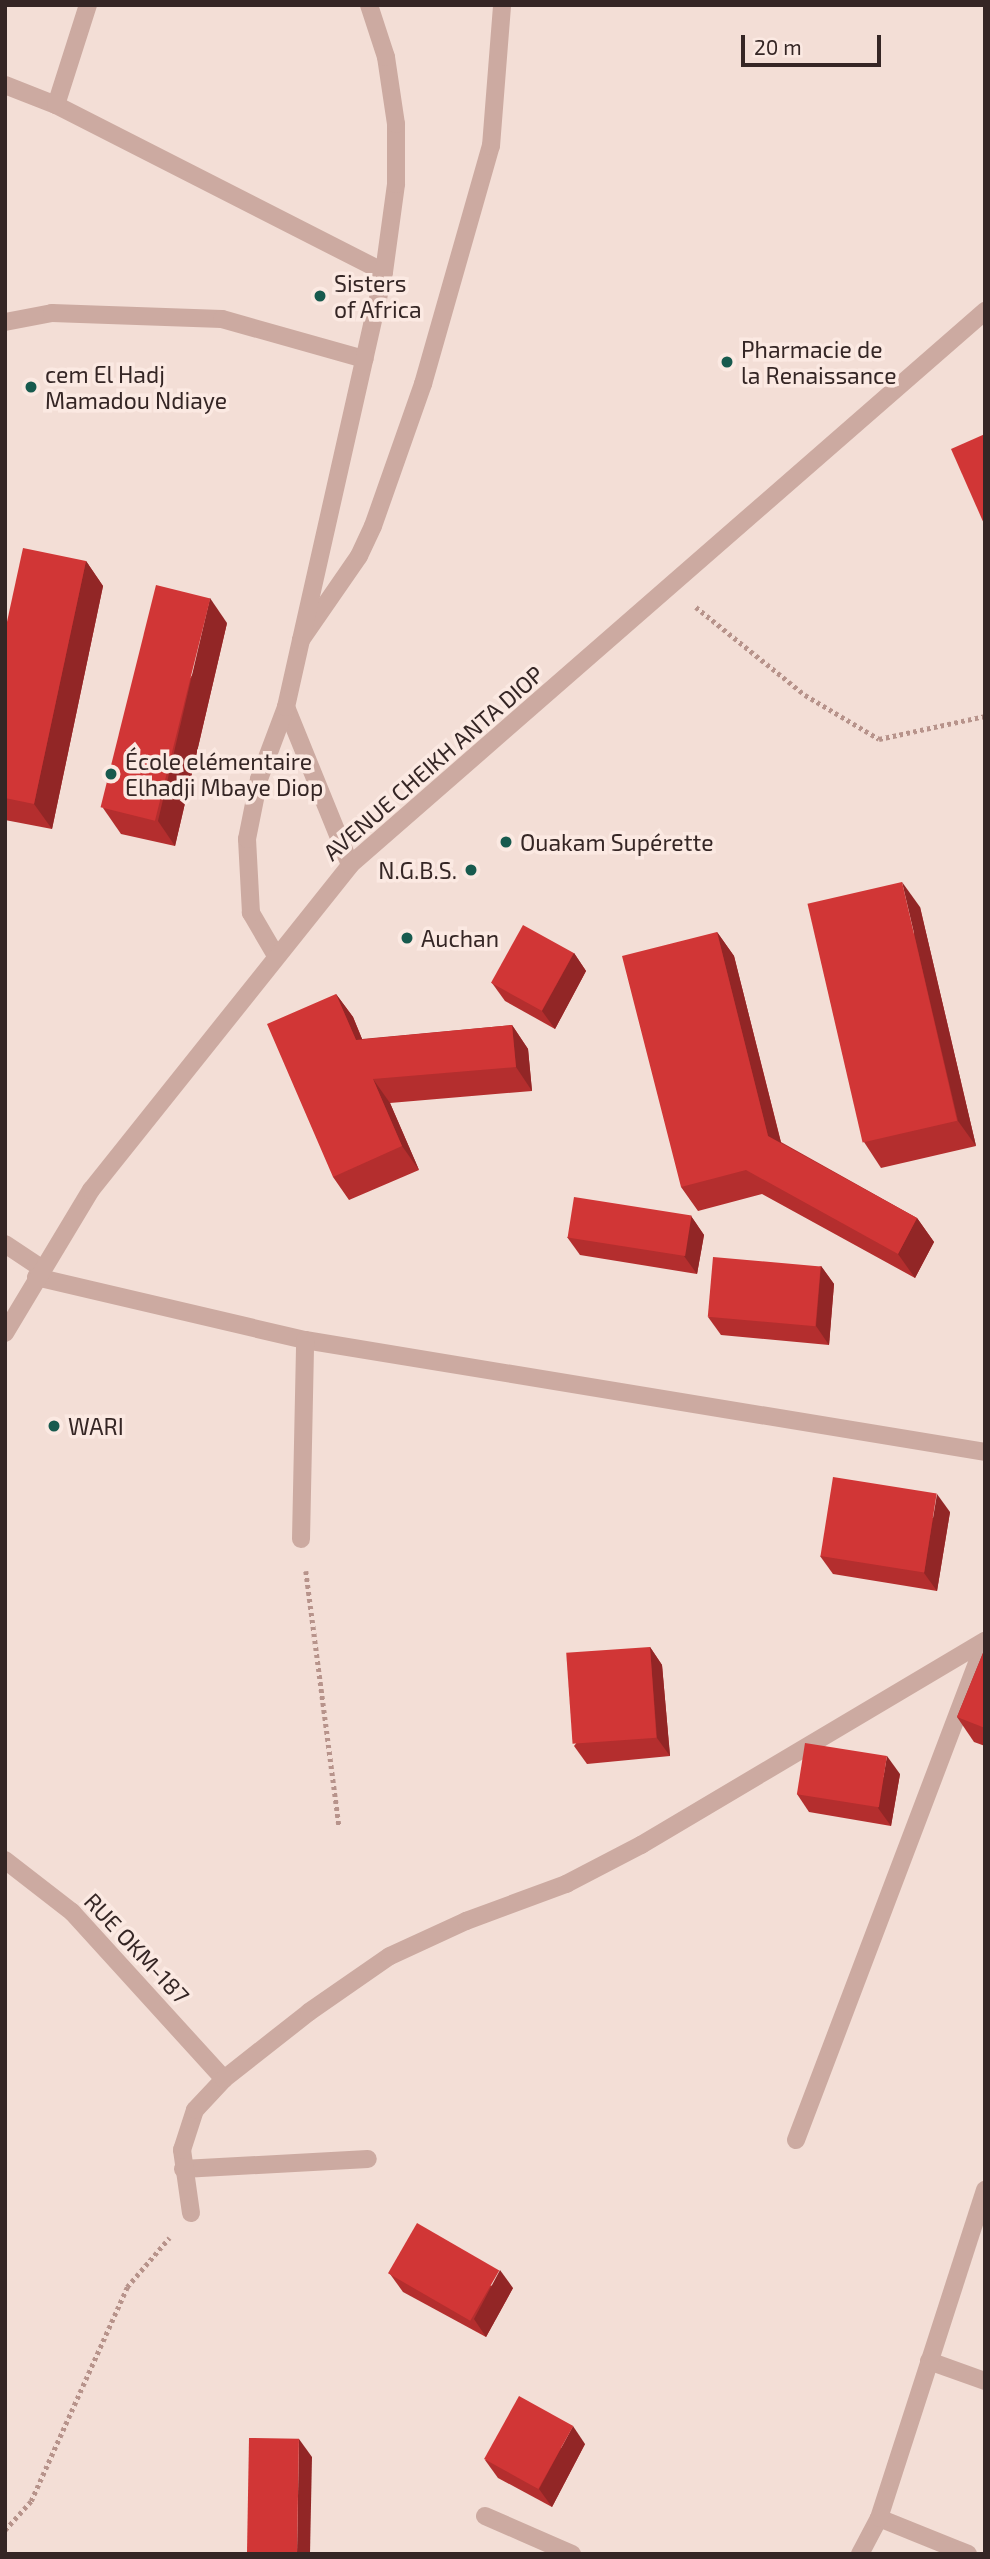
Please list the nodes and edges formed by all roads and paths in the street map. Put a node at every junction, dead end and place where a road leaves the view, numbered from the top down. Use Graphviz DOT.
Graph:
graph roads {
  1 [pos="88,5"];
  2 [pos="369,5"];
  3 [pos="502,5"];
  4 [pos="5,85"];
  5 [pos="56,105"];
  6 [pos="384,272"];
  7 [pos="985,311"];
  8 [pos="5,322"];
  9 [pos="364,359"];
  10 [pos="671,586"];
  11 [pos="301,640"];
  12 [pos="286,707"];
  13 [pos="985,716"];
  14 [pos="350,864"];
  15 [pos="275,954"];
  16 [pos="5,1244"];
  17 [pos="38,1272"];
  18 [pos="5,1333"];
  19 [pos="304,1340"];
  20 [pos="985,1452"];
  21 [pos="301,1539"];
  22 [pos="985,1641"];
  23 [pos="339,1826"];
  24 [pos="5,1860"];
  25 [pos="224,2079"];
  26 [pos="796,2140"];
  27 [pos="368,2159"];
  28 [pos="183,2169"];
  29 [pos="985,2190"];
  30 [pos="191,2213"];
  31 [pos="929,2361"];
  32 [pos="985,2381"];
  33 [pos="485,2516"];
  34 [pos="879,2518"];
  35 [pos="5,2530"];
  36 [pos="572,2554"];
  37 [pos="860,2554"];
  38 [pos="968,2554"];
  1 -- 5 [label="street"];
  2 -- 6 [label="street"];
  3 -- 11 [label="street"];
  4 -- 5 [label="street"];
  5 -- 6 [label="street"];
  6 -- 9 [label="street"];
  7 -- 10 [label="street, AVENUE CHEIKH ANTA DIOP"];
  8 -- 9 [label="street"];
  9 -- 11 [label="street"];
  10 -- 13 [label="path"];
  10 -- 14 [label="street, AVENUE CHEIKH ANTA DIOP"];
  11 -- 12 [label="street"];
  12 -- 14 [label="street"];
  12 -- 15 [label="street"];
  14 -- 15 [label="street, AVENUE CHEIKH ANTA DIOP"];
  15 -- 17 [label="street, AVENUE CHEIKH ANTA DIOP"];
  16 -- 17 [label="street"];
  17 -- 18 [label="street, AVENUE CHEIKH ANTA DIOP"];
  17 -- 19 [label="street"];
  19 -- 20 [label="street"];
  19 -- 21 [label="street"];
  21 -- 23 [label="path"];
  22 -- 25 [label="street"];
  22 -- 26 [label="street"];
  24 -- 25 [label="street, RUE OKM-187"];
  25 -- 28 [label="street"];
  27 -- 28 [label="street"];
  28 -- 30 [label="street"];
  29 -- 31 [label="street"];
  30 -- 35 [label="path"];
  31 -- 32 [label="street"];
  31 -- 34 [label="street"];
  33 -- 36 [label="street"];
  34 -- 37 [label="street"];
  34 -- 38 [label="street"];
}
